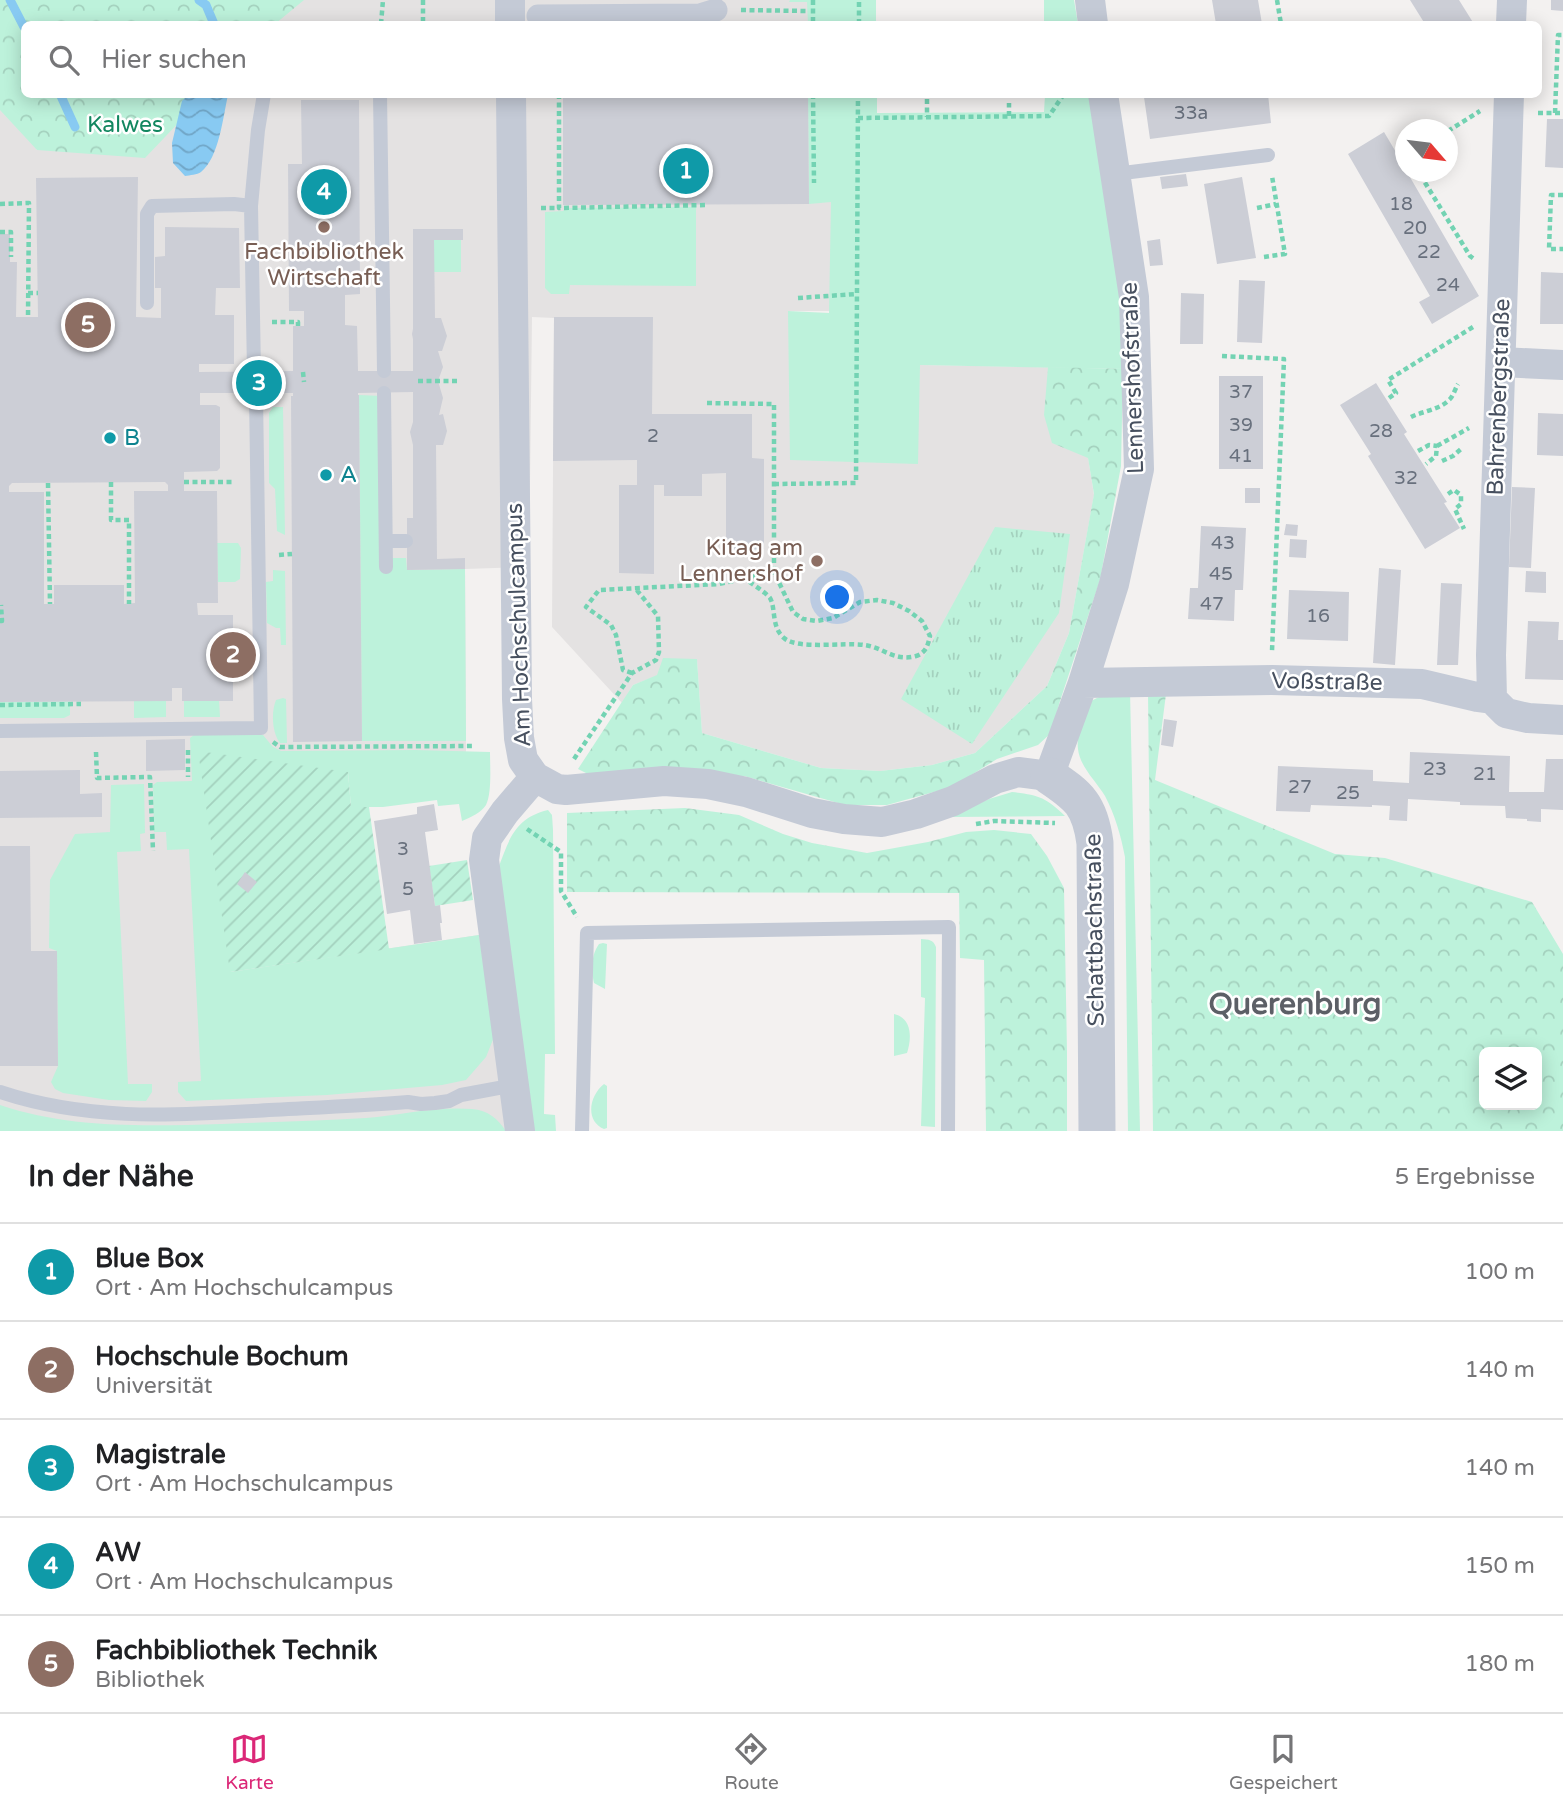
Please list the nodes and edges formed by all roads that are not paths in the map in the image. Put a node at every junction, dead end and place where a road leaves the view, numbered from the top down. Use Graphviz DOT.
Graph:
graph roads {
  1 [pos="510,0"];
  2 [pos="1090,0"];
  3 [pos="1512,0"];
  4 [pos="704,12"];
  5 [pos="543,15"];
  6 [pos="1093,21"];
  7 [pos="1511,21"];
  8 [pos="263,98"];
  9 [pos="380,98"];
  10 [pos="511,98"];
  11 [pos="1104,98"];
  12 [pos="1509,98"];
  13 [pos="1268,155"];
  14 [pos="1115,174"];
  15 [pos="251,205"];
  16 [pos="147,303"];
  17 [pos="1501,362"];
  18 [pos="1563,365"];
  19 [pos="384,370"];
  20 [pos="254,371"];
  21 [pos="384,393"];
  22 [pos="256,396"];
  23 [pos="386,541"];
  24 [pos="406,541"];
  25 [pos="386,566"];
  26 [pos="1083,682"];
  27 [pos="1492,699"];
  28 [pos="1563,720"];
  29 [pos="0,730"];
  30 [pos="1049,776"];
  31 [pos="536,777"];
  32 [pos="514,1085"];
  33 [pos="0,1092"];
  34 [pos="520,1131"];
  35 [pos="582,1131"];
  36 [pos="948,1131"];
  37 [pos="1097,1131"];
  1 -- 5 [label="street"];
  2 -- 6 [label="street"];
  3 -- 7 [label="street"];
  4 -- 5 [label="street"];
  8 -- 15 [label="lane"];
  9 -- 19 [label="lane"];
  10 -- 31 [label="street, Am Hochschulcampus"];
  11 -- 14 [label="street, Lennershofstraße"];
  12 -- 17 [label="street, Bahrenbergstraße"];
  13 -- 14 [label="lane"];
  14 -- 26 [label="street, Lennershofstraße"];
  15 -- 16 [label="lane"];
  15 -- 20 [label="lane"];
  17 -- 18 [label="street"];
  17 -- 27 [label="street, Bahrenbergstraße"];
  21 -- 23 [label="lane"];
  22 -- 29 [label="lane"];
  23 -- 24 [label="lane"];
  23 -- 25 [label="lane"];
  26 -- 27 [label="street, Voßstraße"];
  26 -- 30 [label="street, Lennershofstraße"];
  27 -- 28 [label="street, Voßstraße"];
  30 -- 31 [label="street"];
  30 -- 37 [label="street, Schattbachstraße"];
  31 -- 32 [label="street, Am Hochschulcampus"];
  32 -- 33 [label="lane"];
  32 -- 34 [label="street, Am Hochschulcampus"];
  35 -- 36 [label="lane"];
}
